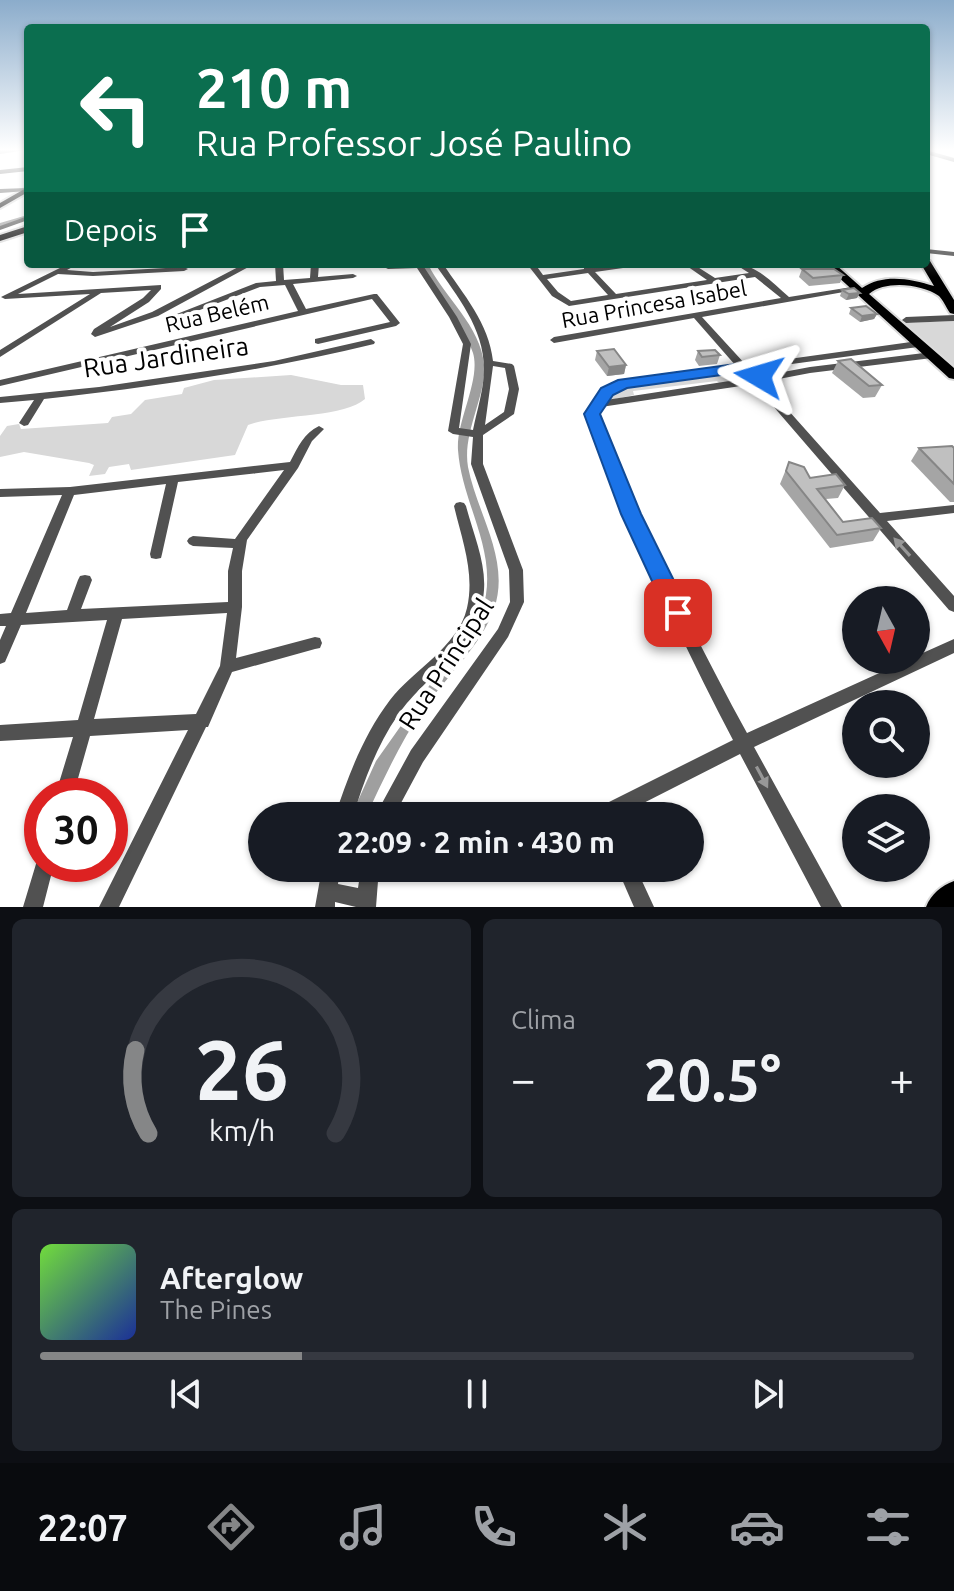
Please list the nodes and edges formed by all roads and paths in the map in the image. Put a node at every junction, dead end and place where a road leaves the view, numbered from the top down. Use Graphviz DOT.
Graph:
graph roads {
  1 [pos="22,192"];
  2 [pos="0,206"];
  3 [pos="24,220"];
  4 [pos="24,228"];
  5 [pos="24,229"];
  6 [pos="0,230"];
  7 [pos="0,238"];
  8 [pos="930,251"];
  9 [pos="954,254"];
  10 [pos="66,268"];
  11 [pos="242,268"];
  12 [pos="280,268"];
  13 [pos="315,268"];
  14 [pos="419,268"];
  15 [pos="534,268"];
  16 [pos="582,268"];
  17 [pos="587,268"];
  18 [pos="694,268"];
  19 [pos="746,268"];
  20 [pos="833,268"];
  21 [pos="184,269"];
  22 [pos="439,270"];
  23 [pos="58,272"];
  24 [pos="423,274"];
  25 [pos="757,274"];
  26 [pos="924,275"];
  27 [pos="353,276"];
  28 [pos="542,277"];
  29 [pos="314,279"];
  30 [pos="714,281"];
  31 [pos="284,282"];
  32 [pos="855,288"];
  33 [pos="101,290"];
  34 [pos="614,297"];
  35 [pos="3,299"];
  36 [pos="787,299"];
  37 [pos="954,310"];
  38 [pos="303,312"];
  39 [pos="696,315"];
  40 [pos="954,318"];
  41 [pos="168,319"];
  42 [pos="906,320"];
  43 [pos="554,340"];
  44 [pos="318,341"];
  45 [pos="371,342"];
  46 [pos="918,344"];
  47 [pos="5,346"];
  48 [pos="853,352"];
  49 [pos="0,354"];
  50 [pos="932,355"];
  51 [pos="799,360"];
  52 [pos="489,363"];
  53 [pos="867,363"];
  54 [pos="739,367"];
  55 [pos="68,368"];
  56 [pos="810,370"];
  57 [pos="954,375"];
  58 [pos="755,380"];
  59 [pos="0,383"];
  60 [pos="618,385"];
  61 [pos="62,394"];
  62 [pos="41,396"];
  63 [pos="636,397"];
  64 [pos="0,400"];
  65 [pos="598,404"];
  66 [pos="24,423"];
  67 [pos="319,429"];
  68 [pos="476,434"];
  69 [pos="294,465"];
  70 [pos="173,480"];
  71 [pos="70,491"];
  72 [pos="0,493"];
  73 [pos="460,506"];
  74 [pos="954,509"];
  75 [pos="876,518"];
  76 [pos="193,541"];
  77 [pos="240,544"];
  78 [pos="156,554"];
  79 [pos="85,580"];
  80 [pos="954,606"];
  81 [pos="235,607"];
  82 [pos="116,615"];
  83 [pos="72,616"];
  84 [pos="7,620"];
  85 [pos="315,643"];
  86 [pos="954,646"];
  87 [pos="0,657"];
  88 [pos="227,667"];
  89 [pos="202,721"];
  90 [pos="83,728"];
  91 [pos="0,733"];
  92 [pos="744,743"];
  93 [pos="69,778"];
  94 [pos="349,802"];
  95 [pos="392,802"];
  96 [pos="629,802"];
  97 [pos="40,882"];
  98 [pos="632,882"];
  99 [pos="954,893"];
  100 [pos="327,896"];
  101 [pos="361,900"];
  102 [pos="33,907"];
  103 [pos="109,907"];
  104 [pos="644,907"];
  105 [pos="832,907"];
  106 [pos="938,907"];
  1 -- 2 [label="main road"];
  3 -- 6 [label="street"];
  4 -- 6 [label="main road"];
  5 -- 7 [label="main road"];
  8 -- 9 [label="street"];
  10 -- 23 [label="street"];
  11 -- 33 [label="street"];
  12 -- 31 [label="street"];
  13 -- 29 [label="street"];
  14 -- 24 [label="street"];
  15 -- 28 [label="street"];
  16 -- 28 [label="street"];
  17 -- 34 [label="street"];
  18 -- 30 [label="street"];
  19 -- 25 [label="street"];
  20 -- 32 [label="highway"];
  21 -- 23 [label="street"];
  22 -- 24 [label="street"];
  22 -- 52 [label="street, Rua Principal"];
  23 -- 35 [label="street"];
  24 -- 68 [label="street"];
  25 -- 30 [label="street"];
  25 -- 36 [label="street"];
  26 -- 32 [label="highway"];
  26 -- 37 [label="highway"];
  27 -- 29 [label="street"];
  28 -- 34 [label="street"];
  29 -- 31 [label="street"];
  30 -- 34 [label="street"];
  31 -- 38 [label="street"];
  31 -- 41 [label="street"];
  32 -- 36 [label="street, Rua Princesa Isabel"];
  32 -- 46 [label="highway"];
  33 -- 35 [label="street"];
  33 -- 47 [label="street"];
  36 -- 39 [label="street, Rua Princesa Isabel"];
  38 -- 44 [label="street, Rua Belém"];
  38 -- 55 [label="street, Rua Belém"];
  39 -- 43 [label="street, Rua Princesa Isabel"];
  39 -- 54 [label="street"];
  40 -- 42 [label="street"];
  45 -- 61 [label="street, Rua Jardineira"];
  46 -- 48 [label="street"];
  46 -- 50 [label="highway"];
  47 -- 49 [label="street"];
  48 -- 51 [label="street"];
  48 -- 53 [label="street"];
  50 -- 53 [label="street"];
  50 -- 57 [label="highway"];
  51 -- 54 [label="street"];
  51 -- 56 [label="street"];
  52 -- 68 [label="street, Rua Principal"];
  52 -- 68 [label="street"];
  53 -- 56 [label="street"];
  54 -- 58 [label="street"];
  54 -- 60 [label="street"];
  55 -- 59 [label="street, Rua Belém"];
  55 -- 61 [label="street"];
  56 -- 58 [label="street"];
  58 -- 63 [label="street"];
  58 -- 75 [label="street"];
  60 -- 63 [label="street"];
  60 -- 65 [label="street"];
  61 -- 62 [label="street, Rua Jardineira"];
  62 -- 64 [label="street, Rua Jardineira"];
  62 -- 66 [label="street"];
  63 -- 65 [label="street"];
  65 -- 92 [label="street"];
  67 -- 69 [label="street"];
  68 -- 95 [label="street, Rua Principal"];
  69 -- 70 [label="street"];
  69 -- 77 [label="street"];
  70 -- 71 [label="street"];
  70 -- 78 [label="street"];
  71 -- 72 [label="street"];
  71 -- 84 [label="street"];
  73 -- 94 [label="street"];
  74 -- 75 [label="street"];
  80 -- 75 [label="street, one-way"];
  76 -- 77 [label="street"];
  77 -- 81 [label="street"];
  79 -- 83 [label="street"];
  81 -- 82 [label="street"];
  81 -- 88 [label="street"];
  82 -- 83 [label="street"];
  82 -- 90 [label="street"];
  83 -- 84 [label="street"];
  84 -- 87 [label="street"];
  85 -- 88 [label="street"];
  86 -- 92 [label="street"];
  88 -- 89 [label="street"];
  89 -- 90 [label="street"];
  89 -- 103 [label="street"];
  90 -- 91 [label="street"];
  90 -- 93 [label="street"];
  92 -- 96 [label="street"];
  92 -- 105 [label="street, one-way"];
  97 -- 102 [label="street"];
  98 -- 104 [label="street"];
  99 -- 106 [label="main road"];
  100 -- 101 [label="street"];
}
